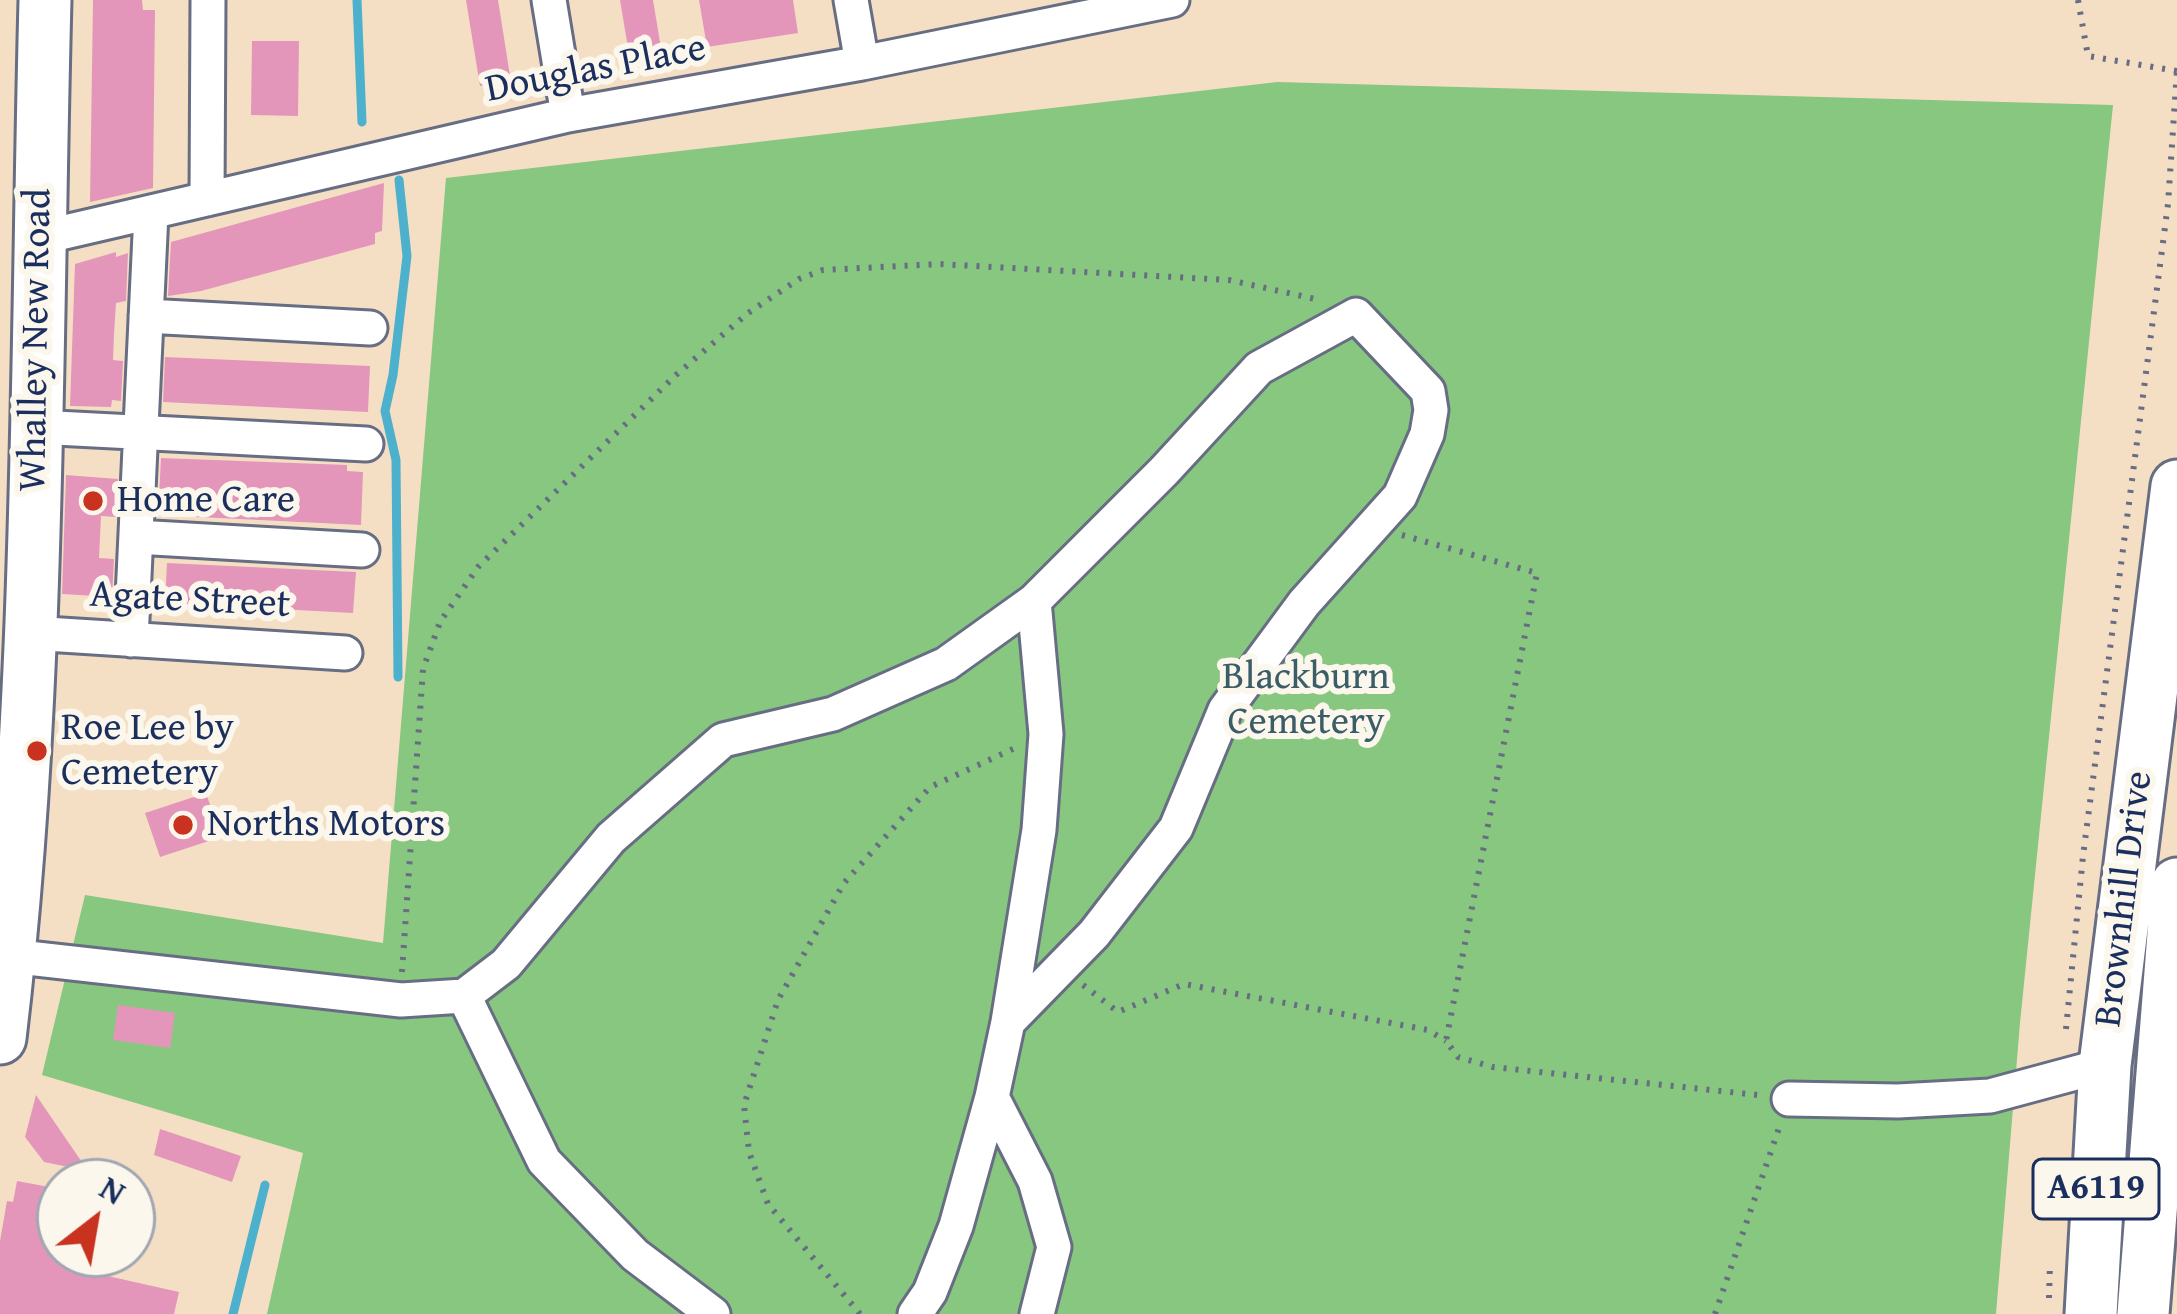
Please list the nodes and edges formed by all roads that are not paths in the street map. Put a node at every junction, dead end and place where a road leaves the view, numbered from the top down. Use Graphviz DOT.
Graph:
graph roads {
  1 [pos="45,0"];
  2 [pos="208,0"];
  3 [pos="549,0"];
  4 [pos="851,0"];
  5 [pos="1172,0"];
  6 [pos="862,63"];
  7 [pos="568,115"];
  8 [pos="207,199"];
  9 [pos="151,213"];
  10 [pos="39,238"];
  11 [pos="146,316"];
  12 [pos="370,328"];
  13 [pos="36,427"];
  14 [pos="141,431"];
  15 [pos="366,444"];
  16 [pos="2177,486"];
  17 [pos="136,537"];
  18 [pos="362,550"];
  19 [pos="1034,601"];
  20 [pos="20,640"];
  21 [pos="131,640"];
  22 [pos="345,652"];
  23 [pos="2177,884"];
  24 [pos="10,956"];
  25 [pos="464,996"];
  26 [pos="1008,1022"];
  27 [pos="0,1038"];
  28 [pos="2104,1065"];
  29 [pos="992,1097"];
  30 [pos="1789,1099"];
  31 [pos="713,1314"];
  32 [pos="915,1314"];
  33 [pos="1037,1314"];
  34 [pos="2091,1314"];
  35 [pos="2143,1314"];
  1 -- 10 [label="highway, Whalley New Road"];
  2 -- 8 [label="street"];
  3 -- 7 [label="street"];
  4 -- 6 [label="street"];
  5 -- 6 [label="street, Douglas Place"];
  6 -- 7 [label="street, Douglas Place"];
  7 -- 8 [label="street, Douglas Place"];
  8 -- 9 [label="street, Douglas Place"];
  9 -- 10 [label="street, Douglas Place"];
  9 -- 11 [label="street"];
  10 -- 13 [label="highway, Whalley New Road"];
  11 -- 12 [label="street"];
  11 -- 14 [label="street"];
  13 -- 14 [label="street"];
  13 -- 20 [label="highway, Whalley New Road"];
  14 -- 15 [label="street"];
  14 -- 17 [label="street"];
  16 -- 28 [label="highway, Brownhill Drive / A6119"];
  17 -- 18 [label="street"];
  17 -- 21 [label="street"];
  19 -- 25 [label="street"];
  19 -- 26 [label="street"];
  19 -- 26 [label="street"];
  20 -- 21 [label="street, Agate Street"];
  20 -- 24 [label="highway, Whalley New Road"];
  21 -- 22 [label="street, Agate Street"];
  23 -- 35 [label="highway, Brownhill Drive / A6119"];
  24 -- 25 [label="street"];
  24 -- 27 [label="highway, Whalley New Road"];
  25 -- 31 [label="street"];
  26 -- 29 [label="street"];
  28 -- 30 [label="street"];
  28 -- 34 [label="highway, Brownhill Drive / A6119"];
  29 -- 32 [label="street"];
  29 -- 33 [label="street"];
}
